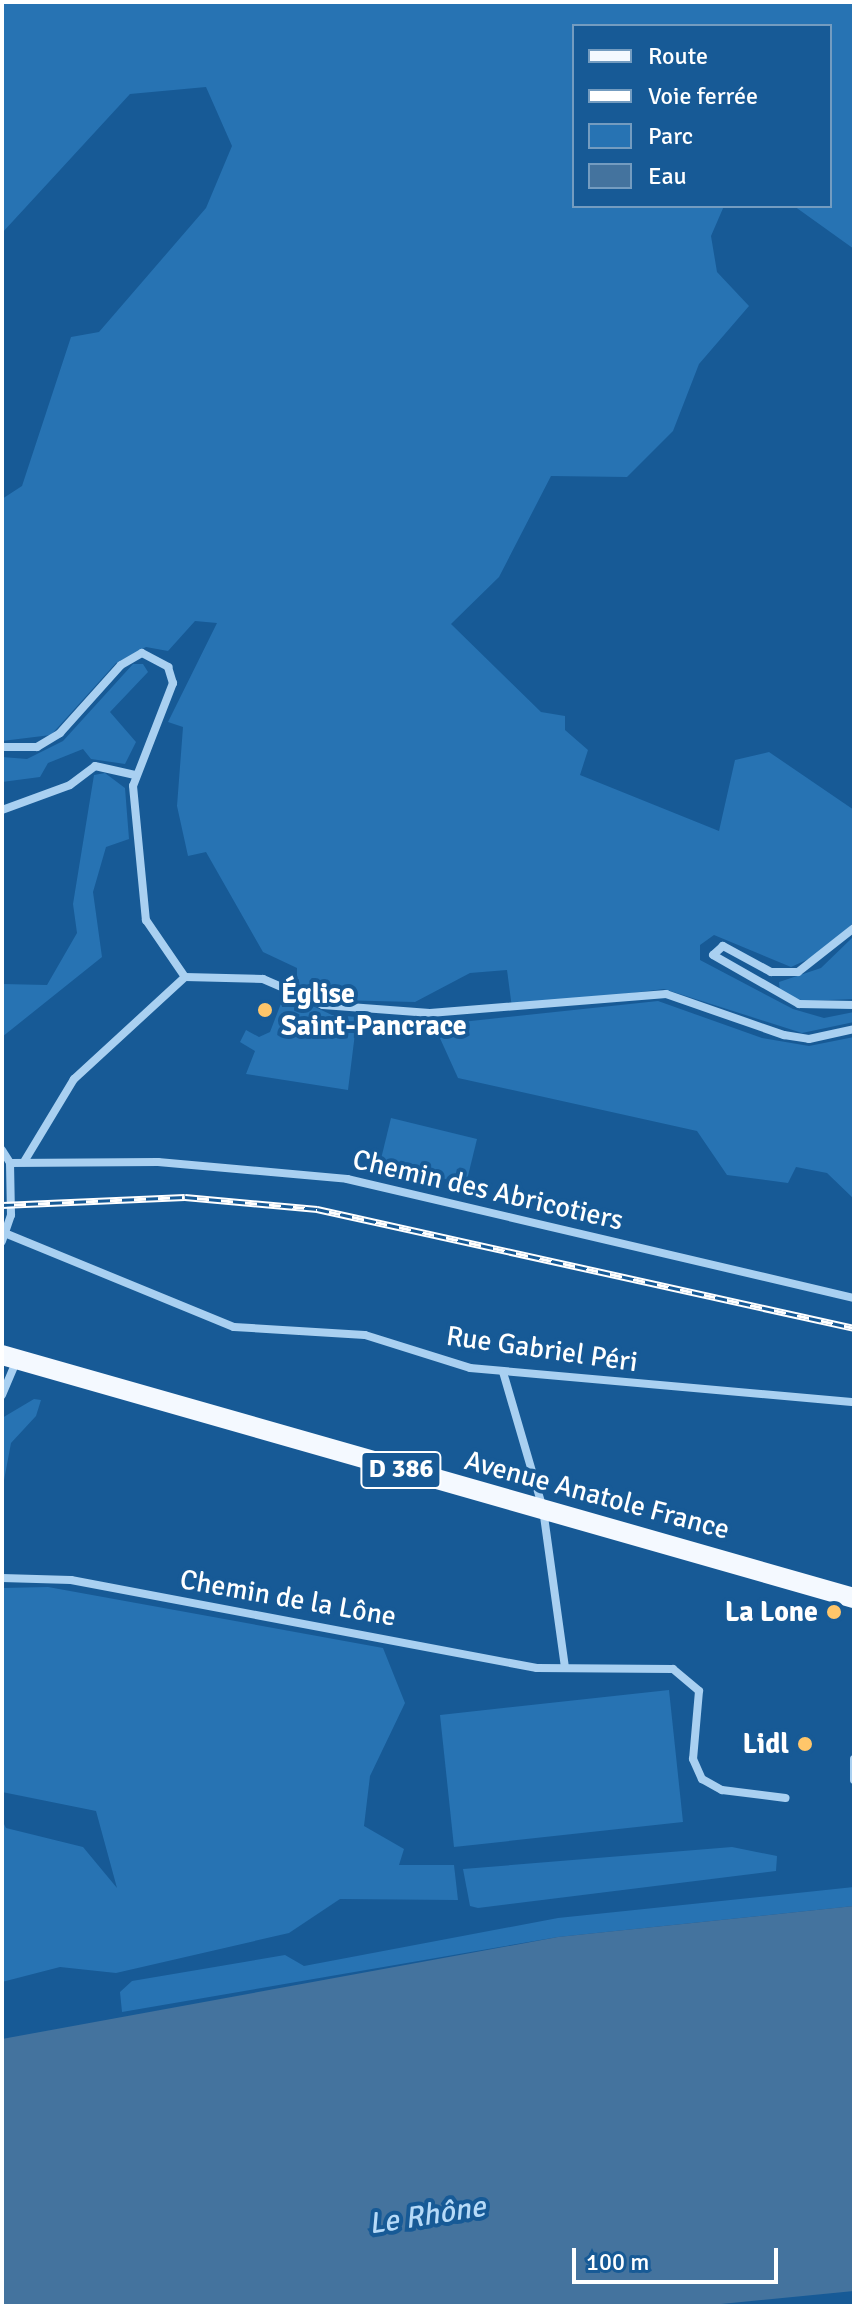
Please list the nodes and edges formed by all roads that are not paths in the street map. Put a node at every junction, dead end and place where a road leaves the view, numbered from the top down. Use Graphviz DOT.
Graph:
graph roads {
  1 [pos="2,747"];
  2 [pos="135,775"];
  3 [pos="2,810"];
  4 [pos="854,928"];
  5 [pos="185,977"];
  6 [pos="854,1005"];
  7 [pos="854,1029"];
  8 [pos="2,1150"];
  9 [pos="24,1162"];
  10 [pos="10,1163"];
  11 [pos="4,1237"];
  12 [pos="854,1298"];
  13 [pos="9,1358"];
  14 [pos="503,1372"];
  15 [pos="2,1395"];
  16 [pos="854,1402"];
  17 [pos="543,1509"];
  18 [pos="2,1578"];
  19 [pos="854,1598"];
  20 [pos="565,1667"];
  21 [pos="854,1759"];
  22 [pos="854,1780"];
  23 [pos="786,1798"];
  1 -- 2 [label="street"];
  2 -- 3 [label="street"];
  2 -- 5 [label="street"];
  4 -- 6 [label="street"];
  5 -- 7 [label="street"];
  5 -- 9 [label="street"];
  8 -- 10 [label="street"];
  9 -- 10 [label="street, Chemin des Abricotiers"];
  9 -- 12 [label="street, Chemin des Abricotiers"];
  10 -- 11 [label="street"];
  11 -- 14 [label="street, Rue Gabriel Péri"];
  13 -- 15 [label="street"];
  13 -- 17 [label="main road, Avenue Anatole France / D 386"];
  14 -- 16 [label="street, Rue Gabriel Péri"];
  14 -- 17 [label="street"];
  17 -- 19 [label="main road, Avenue Anatole France / D 386"];
  17 -- 20 [label="street"];
  18 -- 20 [label="street, Chemin de la Lône"];
  20 -- 23 [label="street, Chemin de la Lône"];
  21 -- 22 [label="street"];
}
